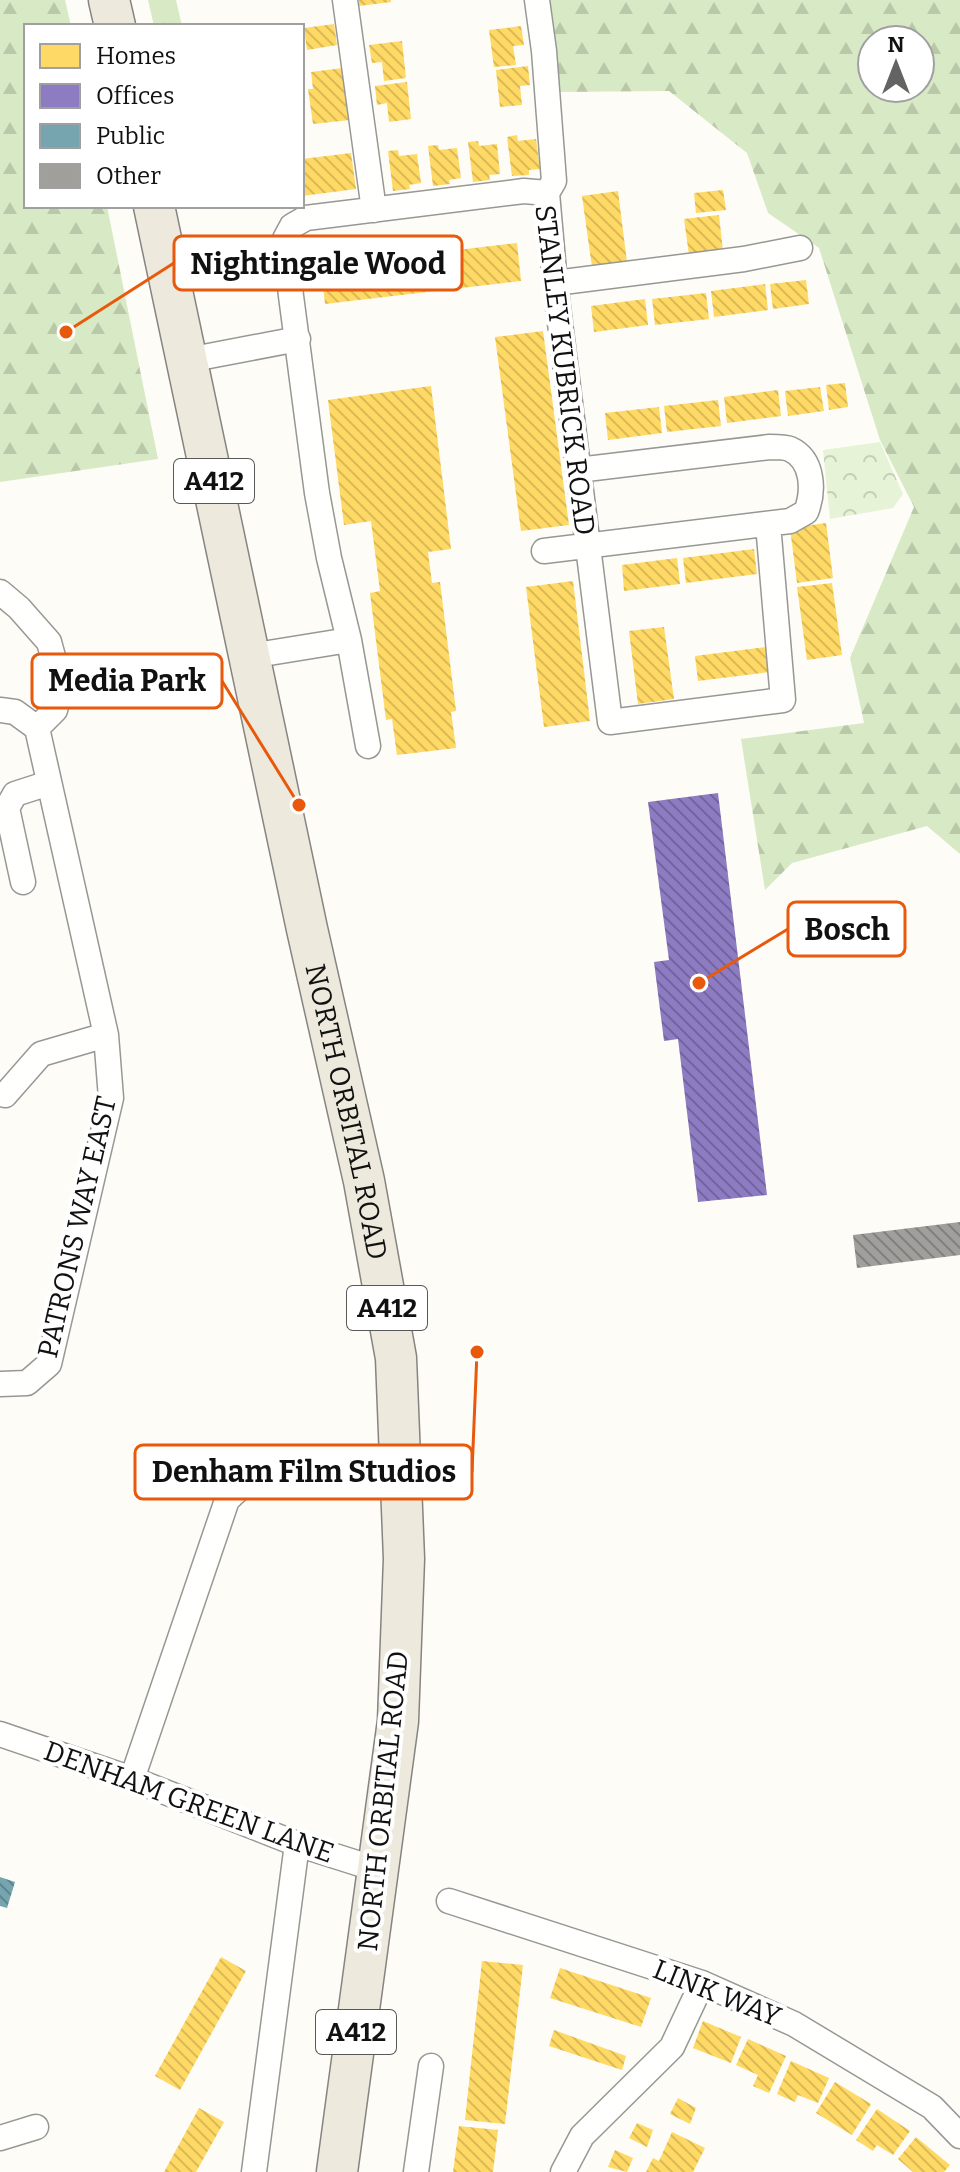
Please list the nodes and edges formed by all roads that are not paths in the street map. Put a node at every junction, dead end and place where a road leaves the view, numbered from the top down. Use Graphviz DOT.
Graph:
graph roads {
  1 [pos="109,0"];
  2 [pos="345,0"];
  3 [pos="537,0"];
  4 [pos="115,24"];
  5 [pos="547,193"];
  6 [pos="154,208"];
  7 [pos="374,210"];
  8 [pos="800,248"];
  9 [pos="555,283"];
  10 [pos="298,339"];
  11 [pos="188,360"];
  12 [pos="578,470"];
  13 [pos="768,524"];
  14 [pos="587,546"];
  15 [pos="544,551"];
  16 [pos="0,592"];
  17 [pos="349,640"];
  18 [pos="250,656"];
  19 [pos="0,710"];
  20 [pos="37,728"];
  21 [pos="368,746"];
  22 [pos="49,783"];
  23 [pos="23,882"];
  24 [pos="106,1035"];
  25 [pos="5,1095"];
  26 [pos="0,1384"];
  27 [pos="277,1473"];
  28 [pos="0,1734"];
  29 [pos="132,1779"];
  30 [pos="297,1844"];
  31 [pos="379,1870"];
  32 [pos="449,1901"];
  33 [pos="702,1983"];
  34 [pos="431,2066"];
  35 [pos="36,2127"];
  36 [pos="960,2136"];
  37 [pos="0,2138"];
  38 [pos="254,2172"];
  39 [pos="337,2172"];
  40 [pos="416,2172"];
  41 [pos="563,2172"];
  1 -- 4 [label="main road"];
  2 -- 7 [label="street"];
  3 -- 5 [label="street"];
  5 -- 7 [label="street, STANLEY KUBRICK ROAD"];
  5 -- 9 [label="street, STANLEY KUBRICK ROAD"];
  6 -- 11 [label="main road, NORTH ORBITAL ROAD / A412"];
  7 -- 10 [label="street, STANLEY KUBRICK ROAD"];
  8 -- 9 [label="street"];
  9 -- 12 [label="street, STANLEY KUBRICK ROAD"];
  10 -- 11 [label="street"];
  10 -- 17 [label="street, STANLEY KUBRICK ROAD"];
  11 -- 18 [label="main road, NORTH ORBITAL ROAD / A412"];
  12 -- 13 [label="street"];
  12 -- 14 [label="street, STANLEY KUBRICK ROAD"];
  13 -- 14 [label="street"];
  13 -- 14 [label="street, STANLEY KUBRICK ROAD"];
  14 -- 15 [label="street"];
  16 -- 20 [label="street"];
  17 -- 18 [label="street"];
  17 -- 21 [label="street, STANLEY KUBRICK ROAD"];
  18 -- 31 [label="main road, NORTH ORBITAL ROAD / A412"];
  19 -- 20 [label="street"];
  20 -- 22 [label="street, PATRONS WAY EAST"];
  22 -- 23 [label="street"];
  22 -- 24 [label="street, PATRONS WAY EAST"];
  24 -- 25 [label="street"];
  24 -- 26 [label="street, PATRONS WAY EAST"];
  27 -- 29 [label="street"];
  28 -- 29 [label="street, DENHAM GREEN LANE"];
  29 -- 30 [label="street, DENHAM GREEN LANE"];
  30 -- 31 [label="street, DENHAM GREEN LANE"];
  30 -- 38 [label="street"];
  31 -- 39 [label="main road, NORTH ORBITAL ROAD / A412"];
  32 -- 33 [label="street, LINK WAY"];
  33 -- 36 [label="street, LINK WAY"];
  33 -- 41 [label="street"];
  34 -- 40 [label="street"];
  35 -- 37 [label="street"];
}
